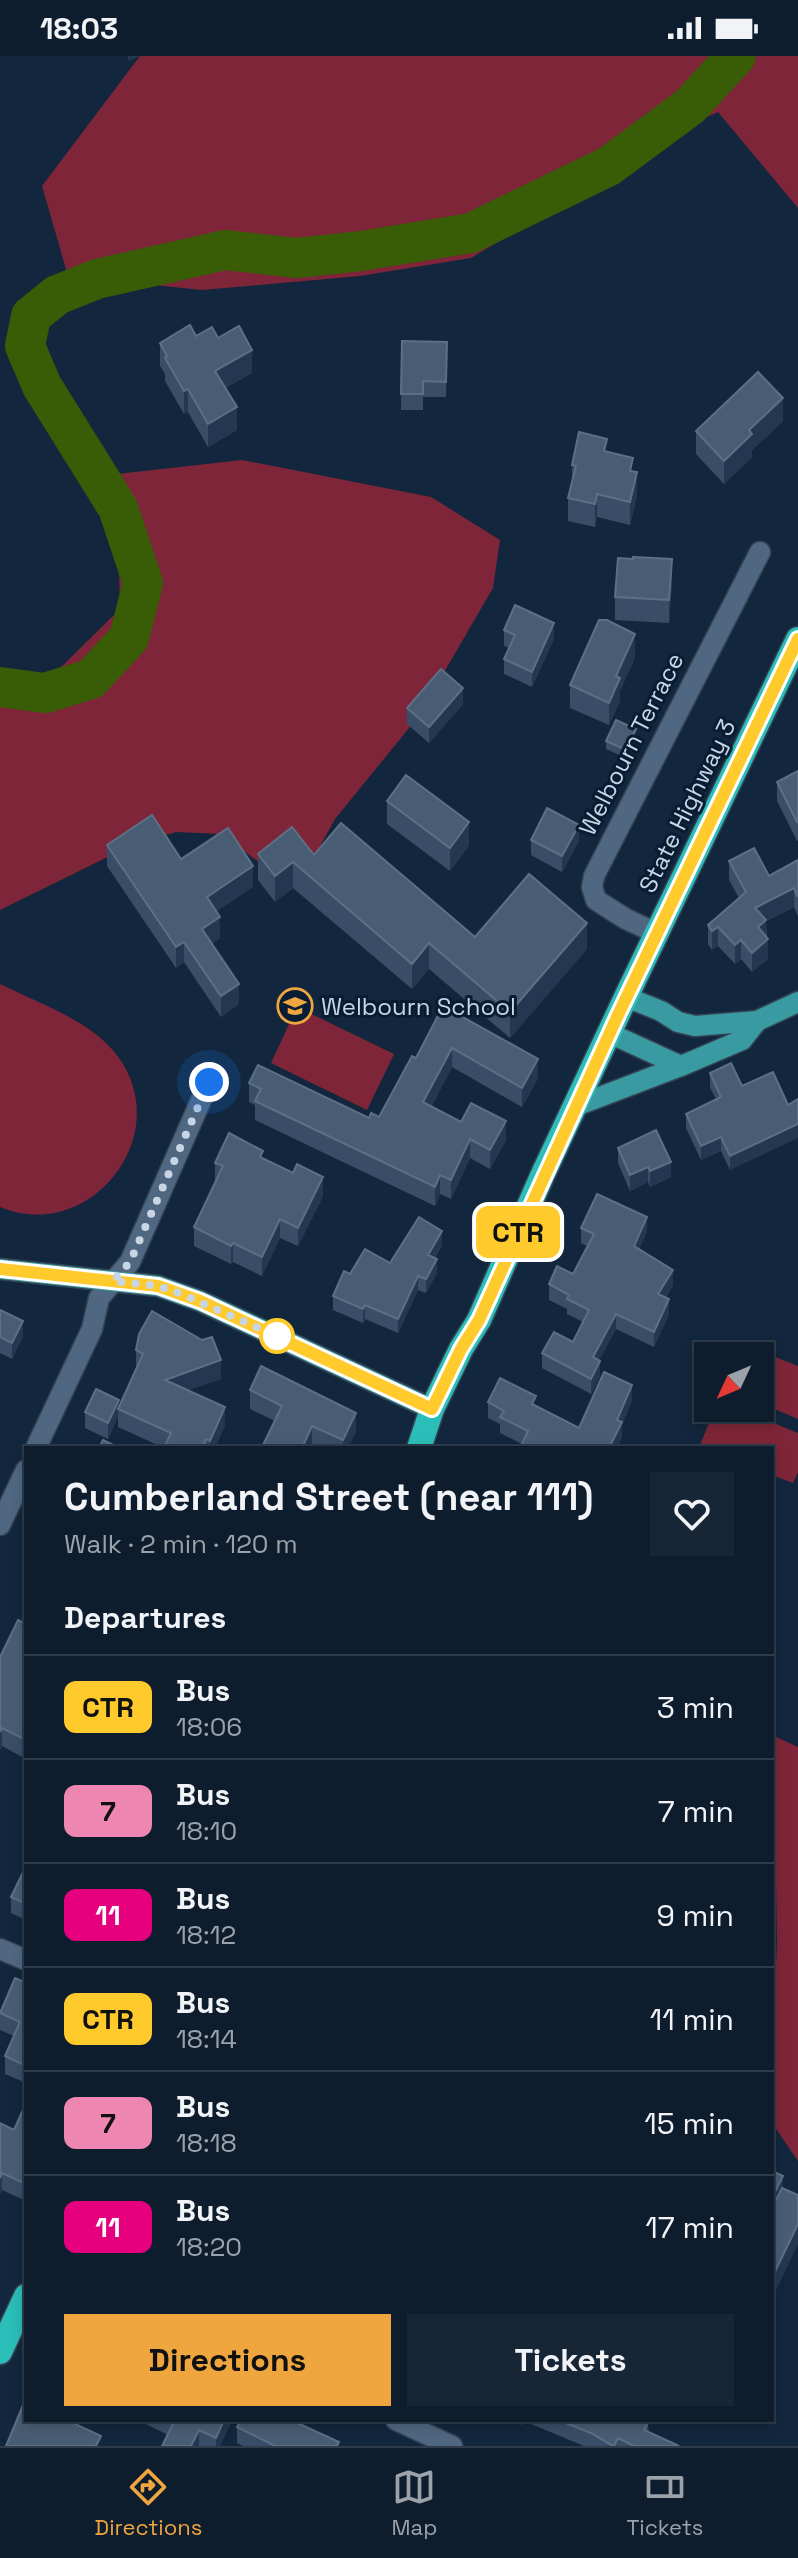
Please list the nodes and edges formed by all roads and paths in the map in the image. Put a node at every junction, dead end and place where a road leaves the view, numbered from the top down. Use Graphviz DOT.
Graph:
graph roads {
  1 [pos="760,552"];
  2 [pos="798,639"];
  3 [pos="656,933"];
  4 [pos="626,997"];
  5 [pos="798,1002"];
  6 [pos="757,1021"];
  7 [pos="609,1033"];
  8 [pos="681,1066"];
  9 [pos="209,1082"];
  10 [pos="576,1106"];
  11 [pos="0,1269"];
  12 [pos="113,1281"];
  13 [pos="432,1409"];
  14 [pos="37,1446"];
  15 [pos="420,1446"];
  16 [pos="24,1474"];
  17 [pos="0,1525"];
  18 [pos="0,1949"];
  19 [pos="24,1959"];
  20 [pos="24,2300"];
  21 [pos="0,2352"];
  22 [pos="406,2422"];
  23 [pos="427,2426"];
  24 [pos="452,2446"];
  1 -- 3 [label="street, Welbourn Terrace"];
  2 -- 3 [label="highway, State Highway 3"];
  3 -- 4 [label="highway, State Highway 3"];
  4 -- 6 [label="main road"];
  4 -- 7 [label="highway, State Highway 3"];
  5 -- 6 [label="main road"];
  6 -- 8 [label="main road"];
  7 -- 8 [label="main road"];
  7 -- 10 [label="highway, State Highway 3"];
  8 -- 10 [label="main road"];
  9 -- 12 [label="street"];
  10 -- 13 [label="highway, State Highway 3"];
  11 -- 12 [label="main road"];
  12 -- 13 [label="main road"];
  12 -- 14 [label="street"];
  13 -- 15 [label="highway, State Highway 3"];
  16 -- 17 [label="street"];
  18 -- 19 [label="street"];
  20 -- 21 [label="highway"];
  22 -- 23 [label="street"];
  23 -- 24 [label="street"];
}
